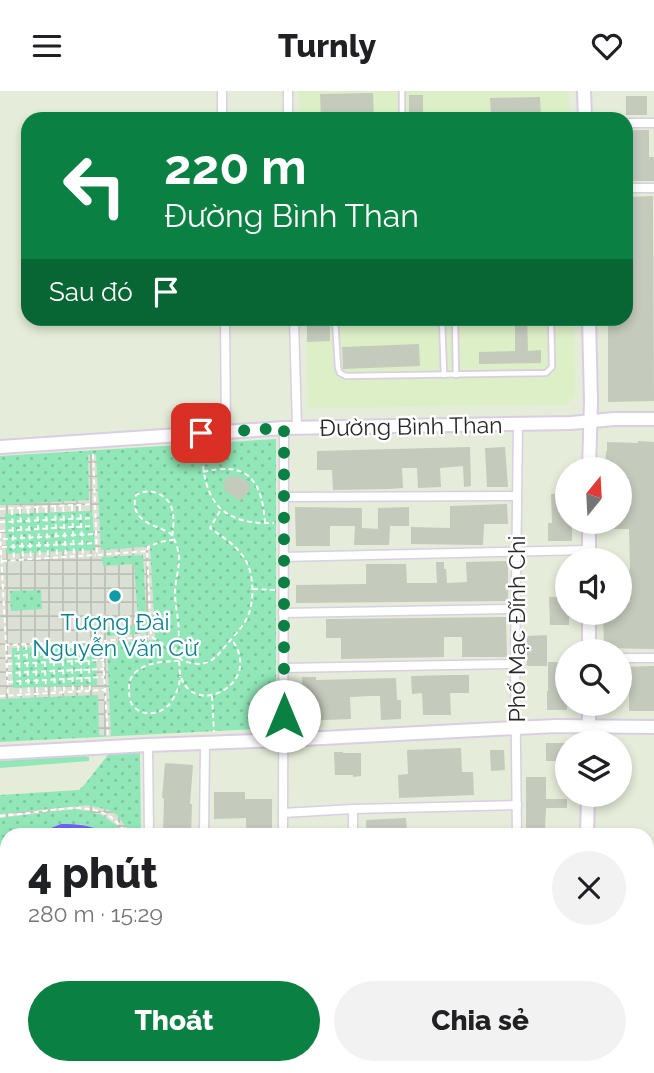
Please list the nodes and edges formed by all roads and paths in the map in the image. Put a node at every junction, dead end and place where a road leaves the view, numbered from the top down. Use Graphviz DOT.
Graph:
graph roads {
  1 [pos="222,91"];
  2 [pos="288,91"];
  3 [pos="402,91"];
  4 [pos="584,91"];
  5 [pos="222,112"];
  6 [pos="288,112"];
  7 [pos="402,112"];
  8 [pos="585,112"];
  9 [pos="633,123"];
  10 [pos="654,123"];
  11 [pos="633,188"];
  12 [pos="654,188"];
  13 [pos="225,326"];
  14 [pos="294,326"];
  15 [pos="335,326"];
  16 [pos="442,326"];
  17 [pos="455,326"];
  18 [pos="551,326"];
  19 [pos="589,326"];
  20 [pos="444,375"];
  21 [pos="456,375"];
  22 [pos="654,419"];
  23 [pos="590,422"];
  24 [pos="518,424"];
  25 [pos="291,428"];
  26 [pos="226,432"];
  27 [pos="0,447"];
  28 [pos="202,449"];
  29 [pos="93,454"];
  30 [pos="589,457"];
  31 [pos="203,472"];
  32 [pos="517,496"];
  33 [pos="283,497"];
  34 [pos="94,504"];
  35 [pos="72,505"];
  36 [pos="80,505"];
  37 [pos="55,506"];
  38 [pos="63,506"];
  39 [pos="37,507"];
  40 [pos="46,507"];
  41 [pos="20,508"];
  42 [pos="28,508"];
  43 [pos="0,509"];
  44 [pos="12,509"];
  45 [pos="221,509"];
  46 [pos="95,518"];
  47 [pos="64,519"];
  48 [pos="73,519"];
  49 [pos="81,519"];
  50 [pos="46,520"];
  51 [pos="55,520"];
  52 [pos="29,521"];
  53 [pos="38,521"];
  54 [pos="0,522"];
  55 [pos="13,522"];
  56 [pos="21,522"];
  57 [pos="277,523"];
  58 [pos="265,524"];
  59 [pos="96,526"];
  60 [pos="73,527"];
  61 [pos="81,527"];
  62 [pos="56,528"];
  63 [pos="64,528"];
  64 [pos="30,529"];
  65 [pos="38,529"];
  66 [pos="47,529"];
  67 [pos="13,530"];
  68 [pos="21,530"];
  69 [pos="0,532"];
  70 [pos="96,534"];
  71 [pos="74,535"];
  72 [pos="82,535"];
  73 [pos="172,535"];
  74 [pos="56,536"];
  75 [pos="65,536"];
  76 [pos="30,537"];
  77 [pos="39,537"];
  78 [pos="47,537"];
  79 [pos="13,538"];
  80 [pos="22,538"];
  81 [pos="0,539"];
  82 [pos="174,540"];
  83 [pos="82,543"];
  84 [pos="97,543"];
  85 [pos="57,544"];
  86 [pos="65,544"];
  87 [pos="74,544"];
  88 [pos="39,545"];
  89 [pos="48,545"];
  90 [pos="22,546"];
  91 [pos="31,546"];
  92 [pos="14,547"];
  93 [pos="1,548"];
  94 [pos="147,551"];
  95 [pos="516,551"];
  96 [pos="555,553"];
  97 [pos="97,555"];
  98 [pos="74,556"];
  99 [pos="83,556"];
  100 [pos="57,557"];
  101 [pos="66,557"];
  102 [pos="284,557"];
  103 [pos="40,558"];
  104 [pos="48,558"];
  105 [pos="23,559"];
  106 [pos="31,559"];
  107 [pos="14,560"];
  108 [pos="2,561"];
  109 [pos="251,589"];
  110 [pos="283,591"];
  111 [pos="516,609"];
  112 [pos="283,613"];
  113 [pos="151,636"];
  114 [pos="232,639"];
  115 [pos="103,641"];
  116 [pos="71,642"];
  117 [pos="79,642"];
  118 [pos="88,642"];
  119 [pos="44,643"];
  120 [pos="53,643"];
  121 [pos="62,643"];
  122 [pos="26,644"];
  123 [pos="35,644"];
  124 [pos="6,645"];
  125 [pos="18,645"];
  126 [pos="103,652"];
  127 [pos="174,652"];
  128 [pos="71,653"];
  129 [pos="80,653"];
  130 [pos="89,653"];
  131 [pos="45,654"];
  132 [pos="54,654"];
  133 [pos="63,654"];
  134 [pos="27,655"];
  135 [pos="36,655"];
  136 [pos="6,656"];
  137 [pos="19,656"];
  138 [pos="632,658"];
  139 [pos="654,658"];
  140 [pos="104,660"];
  141 [pos="179,660"];
  142 [pos="80,661"];
  143 [pos="89,661"];
  144 [pos="54,662"];
  145 [pos="63,662"];
  146 [pos="72,662"];
  147 [pos="36,663"];
  148 [pos="45,663"];
  149 [pos="7,664"];
  150 [pos="19,664"];
  151 [pos="27,664"];
  152 [pos="515,664"];
  153 [pos="284,668"];
  154 [pos="89,669"];
  155 [pos="104,669"];
  156 [pos="63,670"];
  157 [pos="72,670"];
  158 [pos="81,670"];
  159 [pos="37,671"];
  160 [pos="46,671"];
  161 [pos="55,671"];
  162 [pos="19,672"];
  163 [pos="28,672"];
  164 [pos="7,673"];
  165 [pos="180,676"];
  166 [pos="90,677"];
  167 [pos="104,677"];
  168 [pos="64,678"];
  169 [pos="72,678"];
  170 [pos="81,678"];
  171 [pos="46,679"];
  172 [pos="55,679"];
  173 [pos="28,680"];
  174 [pos="37,680"];
  175 [pos="20,681"];
  176 [pos="8,682"];
  177 [pos="105,690"];
  178 [pos="82,691"];
  179 [pos="90,691"];
  180 [pos="64,692"];
  181 [pos="73,692"];
  182 [pos="55,693"];
  183 [pos="29,694"];
  184 [pos="37,694"];
  185 [pos="47,694"];
  186 [pos="20,695"];
  187 [pos="212,695"];
  188 [pos="0,696"];
  189 [pos="8,696"];
  190 [pos="590,716"];
  191 [pos="590,726"];
  192 [pos="516,727"];
  193 [pos="654,727"];
  194 [pos="590,730"];
  195 [pos="214,733"];
  196 [pos="108,739"];
  197 [pos="284,740"];
  198 [pos="205,743"];
  199 [pos="148,745"];
  200 [pos="0,754"];
  201 [pos="517,805"];
  202 [pos="588,807"];
  203 [pos="353,809"];
  204 [pos="283,813"];
  205 [pos="0,816"];
  206 [pos="123,828"];
  207 [pos="149,828"];
  208 [pos="204,828"];
  209 [pos="283,828"];
  210 [pos="353,828"];
  211 [pos="517,828"];
  212 [pos="587,828"];
  1 -- 5 [label="street"];
  2 -- 6 [label="street"];
  3 -- 7 [label="lane"];
  4 -- 8 [label="street"];
  9 -- 10 [label="street"];
  11 -- 12 [label="street"];
  13 -- 26 [label="street"];
  14 -- 25 [label="street"];
  15 -- 20 [label="lane"];
  16 -- 20 [label="lane"];
  17 -- 21 [label="lane"];
  18 -- 21 [label="lane"];
  19 -- 23 [label="street"];
  20 -- 21 [label="lane"];
  22 -- 23 [label="street, Đường Bình Than"];
  23 -- 24 [label="street, Đường Bình Than"];
  23 -- 30 [label="street"];
  24 -- 25 [label="street, Đường Bình Than"];
  24 -- 32 [label="street, Phố Mạc Đĩnh Chi"];
  25 -- 26 [label="street, Đường Bình Than"];
  25 -- 33 [label="street"];
  26 -- 27 [label="street, Đường Bình Than"];
  28 -- 31 [label="path"];
  29 -- 34 [label="path"];
  31 -- 45 [label="path"];
  31 -- 58 [label="path"];
  32 -- 33 [label="street"];
  32 -- 95 [label="street, Phố Mạc Đĩnh Chi"];
  33 -- 102 [label="street"];
  34 -- 36 [label="path"];
  34 -- 46 [label="path"];
  35 -- 36 [label="path"];
  35 -- 38 [label="path"];
  35 -- 48 [label="path"];
  36 -- 49 [label="path"];
  37 -- 38 [label="path"];
  37 -- 40 [label="path"];
  37 -- 51 [label="path"];
  38 -- 47 [label="path"];
  39 -- 40 [label="path"];
  39 -- 42 [label="path"];
  39 -- 53 [label="path"];
  40 -- 50 [label="path"];
  41 -- 42 [label="path"];
  41 -- 44 [label="path"];
  41 -- 56 [label="path"];
  42 -- 52 [label="path"];
  43 -- 44 [label="path"];
  44 -- 55 [label="path"];
  45 -- 58 [label="path"];
  45 -- 109 [label="path"];
  46 -- 49 [label="path"];
  46 -- 59 [label="path"];
  47 -- 48 [label="path"];
  47 -- 51 [label="path"];
  47 -- 63 [label="path"];
  48 -- 49 [label="path"];
  48 -- 60 [label="path"];
  49 -- 61 [label="path"];
  50 -- 51 [label="path"];
  50 -- 53 [label="path"];
  50 -- 66 [label="path"];
  51 -- 62 [label="path"];
  52 -- 53 [label="path"];
  52 -- 56 [label="path"];
  52 -- 64 [label="path"];
  53 -- 65 [label="path"];
  54 -- 55 [label="path"];
  55 -- 56 [label="path"];
  55 -- 67 [label="path"];
  56 -- 68 [label="path"];
  57 -- 58 [label="path"];
  59 -- 61 [label="path"];
  59 -- 70 [label="path"];
  60 -- 61 [label="path"];
  60 -- 63 [label="path"];
  60 -- 71 [label="path"];
  61 -- 72 [label="path"];
  62 -- 63 [label="path"];
  62 -- 66 [label="path"];
  62 -- 74 [label="path"];
  63 -- 75 [label="path"];
  64 -- 65 [label="path"];
  64 -- 68 [label="path"];
  64 -- 76 [label="path"];
  65 -- 66 [label="path"];
  65 -- 77 [label="path"];
  66 -- 78 [label="path"];
  67 -- 68 [label="path"];
  67 -- 69 [label="path"];
  67 -- 79 [label="path"];
  68 -- 80 [label="path"];
  69 -- 81 [label="path"];
  70 -- 72 [label="path"];
  70 -- 84 [label="path"];
  71 -- 72 [label="path"];
  71 -- 75 [label="path"];
  71 -- 87 [label="path"];
  72 -- 83 [label="path"];
  73 -- 73 [label="path"];
  73 -- 82 [label="path"];
  74 -- 75 [label="path"];
  74 -- 78 [label="path"];
  74 -- 85 [label="path"];
  75 -- 86 [label="path"];
  76 -- 77 [label="path"];
  76 -- 80 [label="path"];
  76 -- 91 [label="path"];
  77 -- 78 [label="path"];
  77 -- 88 [label="path"];
  78 -- 89 [label="path"];
  79 -- 80 [label="path"];
  79 -- 81 [label="path"];
  79 -- 92 [label="path"];
  80 -- 90 [label="path"];
  81 -- 93 [label="path"];
  82 -- 94 [label="path"];
  82 -- 127 [label="path"];
  83 -- 84 [label="path"];
  83 -- 87 [label="path"];
  83 -- 99 [label="path"];
  84 -- 97 [label="path"];
  85 -- 86 [label="path"];
  85 -- 89 [label="path"];
  85 -- 100 [label="path"];
  86 -- 87 [label="path"];
  86 -- 101 [label="path"];
  87 -- 98 [label="path"];
  88 -- 89 [label="path"];
  88 -- 91 [label="path"];
  88 -- 103 [label="path"];
  89 -- 104 [label="path"];
  90 -- 91 [label="path"];
  90 -- 92 [label="path"];
  90 -- 105 [label="path"];
  91 -- 106 [label="path"];
  92 -- 93 [label="path"];
  92 -- 107 [label="path"];
  93 -- 108 [label="path"];
  94 -- 97 [label="path"];
  94 -- 113 [label="path"];
  95 -- 96 [label="street"];
  95 -- 102 [label="street"];
  95 -- 111 [label="street, Phố Mạc Đĩnh Chi"];
  97 -- 99 [label="path"];
  98 -- 99 [label="path"];
  98 -- 101 [label="path"];
  100 -- 101 [label="path"];
  100 -- 104 [label="path"];
  102 -- 110 [label="street"];
  103 -- 104 [label="path"];
  103 -- 106 [label="path"];
  105 -- 106 [label="path"];
  105 -- 107 [label="path"];
  107 -- 108 [label="path"];
  108 -- 124 [label="path"];
  109 -- 110 [label="path"];
  109 -- 114 [label="path"];
  110 -- 112 [label="street"];
  111 -- 112 [label="street"];
  111 -- 152 [label="street, Phố Mạc Đĩnh Chi"];
  112 -- 153 [label="street"];
  113 -- 115 [label="path"];
  113 -- 127 [label="path"];
  114 -- 141 [label="path"];
  114 -- 187 [label="path"];
  115 -- 118 [label="path"];
  115 -- 126 [label="path"];
  116 -- 117 [label="path"];
  116 -- 121 [label="path"];
  116 -- 128 [label="path"];
  117 -- 118 [label="path"];
  117 -- 129 [label="path"];
  118 -- 130 [label="path"];
  119 -- 120 [label="path"];
  119 -- 123 [label="path"];
  119 -- 131 [label="path"];
  120 -- 121 [label="path"];
  120 -- 132 [label="path"];
  121 -- 133 [label="path"];
  122 -- 123 [label="path"];
  122 -- 125 [label="path"];
  122 -- 134 [label="path"];
  123 -- 135 [label="path"];
  124 -- 125 [label="path"];
  124 -- 136 [label="path"];
  125 -- 137 [label="path"];
  126 -- 130 [label="path"];
  126 -- 140 [label="path"];
  127 -- 141 [label="path"];
  128 -- 129 [label="path"];
  128 -- 133 [label="path"];
  128 -- 146 [label="path"];
  129 -- 130 [label="path"];
  129 -- 142 [label="path"];
  130 -- 143 [label="path"];
  131 -- 132 [label="path"];
  131 -- 135 [label="path"];
  131 -- 148 [label="path"];
  132 -- 133 [label="path"];
  132 -- 144 [label="path"];
  133 -- 145 [label="path"];
  134 -- 135 [label="path"];
  134 -- 137 [label="path"];
  134 -- 151 [label="path"];
  135 -- 147 [label="path"];
  136 -- 137 [label="path"];
  136 -- 149 [label="path"];
  137 -- 150 [label="path"];
  138 -- 139 [label="street"];
  140 -- 143 [label="path"];
  140 -- 155 [label="path"];
  141 -- 165 [label="path"];
  141 -- 165 [label="path"];
  142 -- 143 [label="path"];
  142 -- 146 [label="path"];
  142 -- 158 [label="path"];
  143 -- 154 [label="path"];
  144 -- 145 [label="path"];
  144 -- 148 [label="path"];
  144 -- 161 [label="path"];
  145 -- 146 [label="path"];
  145 -- 156 [label="path"];
  146 -- 157 [label="path"];
  147 -- 148 [label="path"];
  147 -- 151 [label="path"];
  147 -- 159 [label="path"];
  148 -- 160 [label="path"];
  149 -- 150 [label="path"];
  149 -- 164 [label="path"];
  150 -- 151 [label="path"];
  150 -- 162 [label="path"];
  151 -- 163 [label="path"];
  152 -- 153 [label="street"];
  152 -- 192 [label="street, Phố Mạc Đĩnh Chi"];
  153 -- 197 [label="street"];
  154 -- 155 [label="path"];
  154 -- 158 [label="path"];
  154 -- 166 [label="path"];
  155 -- 167 [label="path"];
  156 -- 157 [label="path"];
  156 -- 161 [label="path"];
  156 -- 168 [label="path"];
  157 -- 158 [label="path"];
  157 -- 169 [label="path"];
  158 -- 170 [label="path"];
  159 -- 160 [label="path"];
  159 -- 163 [label="path"];
  159 -- 174 [label="path"];
  160 -- 161 [label="path"];
  160 -- 171 [label="path"];
  161 -- 172 [label="path"];
  162 -- 163 [label="path"];
  162 -- 164 [label="path"];
  162 -- 175 [label="path"];
  163 -- 173 [label="path"];
  164 -- 176 [label="path"];
  165 -- 187 [label="path"];
  166 -- 167 [label="path"];
  166 -- 170 [label="path"];
  166 -- 179 [label="path"];
  167 -- 177 [label="path"];
  168 -- 169 [label="path"];
  168 -- 172 [label="path"];
  168 -- 180 [label="path"];
  169 -- 170 [label="path"];
  169 -- 181 [label="path"];
  170 -- 178 [label="path"];
  171 -- 172 [label="path"];
  171 -- 174 [label="path"];
  171 -- 185 [label="path"];
  172 -- 182 [label="path"];
  173 -- 174 [label="path"];
  173 -- 175 [label="path"];
  173 -- 183 [label="path"];
  174 -- 184 [label="path"];
  175 -- 176 [label="path"];
  175 -- 186 [label="path"];
  176 -- 189 [label="path"];
  177 -- 179 [label="path"];
  177 -- 196 [label="path"];
  178 -- 179 [label="path"];
  178 -- 181 [label="path"];
  180 -- 181 [label="path"];
  180 -- 182 [label="path"];
  182 -- 185 [label="path"];
  183 -- 184 [label="path"];
  183 -- 186 [label="path"];
  184 -- 185 [label="path"];
  186 -- 189 [label="path"];
  187 -- 195 [label="path"];
  188 -- 189 [label="path"];
  190 -- 191 [label="street"];
  191 -- 192 [label="street"];
  191 -- 193 [label="street"];
  191 -- 194 [label="street"];
  192 -- 197 [label="street"];
  192 -- 201 [label="street, Phố Mạc Đĩnh Chi"];
  197 -- 198 [label="street"];
  197 -- 204 [label="street"];
  198 -- 199 [label="street"];
  198 -- 208 [label="street"];
  199 -- 200 [label="street"];
  199 -- 207 [label="street"];
  201 -- 203 [label="street"];
  201 -- 211 [label="street, Phố Mạc Đĩnh Chi"];
  202 -- 212 [label="street"];
  203 -- 204 [label="street"];
  203 -- 210 [label="street"];
  204 -- 209 [label="street"];
  205 -- 206 [label="path"];
}
